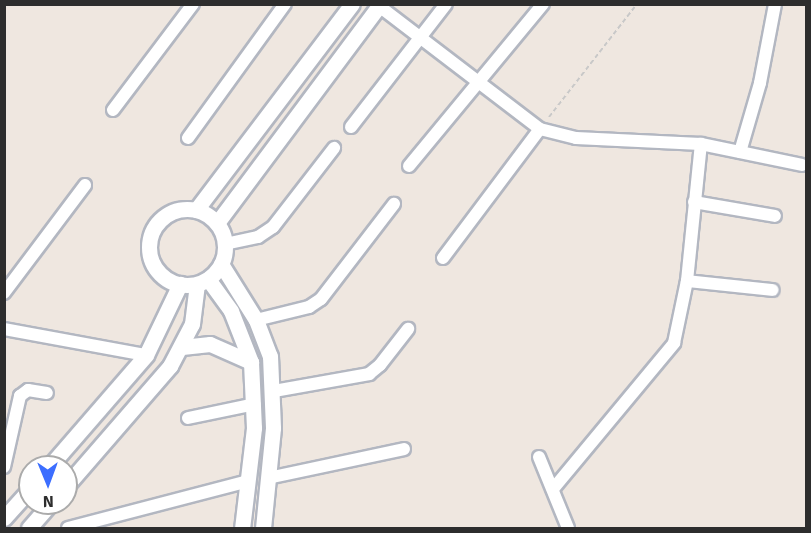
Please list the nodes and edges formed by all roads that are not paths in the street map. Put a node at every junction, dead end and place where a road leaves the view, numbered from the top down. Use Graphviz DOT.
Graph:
graph roads {
  1 [pos="193,4"];
  2 [pos="285,4"];
  3 [pos="352,4"];
  4 [pos="446,4"];
  5 [pos="543,4"];
  6 [pos="775,4"];
  7 [pos="379,5"];
  8 [pos="420,38"];
  9 [pos="481,82"];
  10 [pos="114,111"];
  11 [pos="351,127"];
  12 [pos="540,129"];
  13 [pos="188,138"];
  14 [pos="701,144"];
  15 [pos="334,148"];
  16 [pos="740,152"];
  17 [pos="802,165"];
  18 [pos="409,166"];
  19 [pos="85,185"];
  20 [pos="694,202"];
  21 [pos="394,204"];
  22 [pos="196,210"];
  23 [pos="775,216"];
  24 [pos="217,223"];
  25 [pos="225,244"];
  26 [pos="442,258"];
  27 [pos="221,264"];
  28 [pos="202,281"];
  29 [pos="687,281"];
  30 [pos="180,284"];
  31 [pos="773,290"];
  32 [pos="4,293"];
  33 [pos="256,320"];
  34 [pos="408,328"];
  35 [pos="4,329"];
  36 [pos="182,347"];
  37 [pos="146,356"];
  38 [pos="251,362"];
  39 [pos="274,391"];
  40 [pos="48,393"];
  41 [pos="255,404"];
  42 [pos="188,418"];
  43 [pos="404,448"];
  44 [pos="59,455"];
  45 [pos="539,457"];
  46 [pos="4,467"];
  47 [pos="78,472"];
  48 [pos="268,478"];
  49 [pos="248,481"];
  50 [pos="553,489"];
  51 [pos="18,501"];
  52 [pos="6,513"];
  53 [pos="40,515"];
  54 [pos="29,528"];
  55 [pos="68,528"];
  56 [pos="242,528"];
  57 [pos="263,528"];
  58 [pos="568,528"];
  1 -- 10 [label="street"];
  2 -- 13 [label="street"];
  3 -- 22 [label="street"];
  4 -- 8 [label="street"];
  5 -- 9 [label="street"];
  6 -- 16 [label="street"];
  7 -- 8 [label="street"];
  7 -- 24 [label="street"];
  8 -- 9 [label="street"];
  8 -- 11 [label="street"];
  9 -- 12 [label="street"];
  9 -- 18 [label="street"];
  12 -- 14 [label="street"];
  12 -- 26 [label="street"];
  14 -- 16 [label="street"];
  14 -- 20 [label="street"];
  15 -- 25 [label="street"];
  16 -- 17 [label="street"];
  19 -- 32 [label="street"];
  20 -- 23 [label="street"];
  20 -- 29 [label="street"];
  21 -- 33 [label="street"];
  22 -- 24 [label="street"];
  22 -- 30 [label="street"];
  24 -- 25 [label="street"];
  25 -- 27 [label="street"];
  27 -- 28 [label="street"];
  27 -- 33 [label="street"];
  28 -- 30 [label="street"];
  28 -- 36 [label="street"];
  28 -- 38 [label="street"];
  29 -- 31 [label="street"];
  29 -- 50 [label="street"];
  30 -- 37 [label="street"];
  33 -- 39 [label="street"];
  34 -- 39 [label="street"];
  35 -- 37 [label="street"];
  36 -- 38 [label="street"];
  36 -- 47 [label="street"];
  37 -- 44 [label="street"];
  38 -- 41 [label="street"];
  39 -- 48 [label="street"];
  40 -- 46 [label="street"];
  41 -- 42 [label="street"];
  41 -- 49 [label="street"];
  43 -- 48 [label="street"];
  45 -- 50 [label="street"];
  48 -- 57 [label="street"];
  49 -- 55 [label="street"];
  49 -- 56 [label="street"];
  50 -- 58 [label="street"];
  51 -- 52 [label="street"];
  53 -- 54 [label="street"];
}
